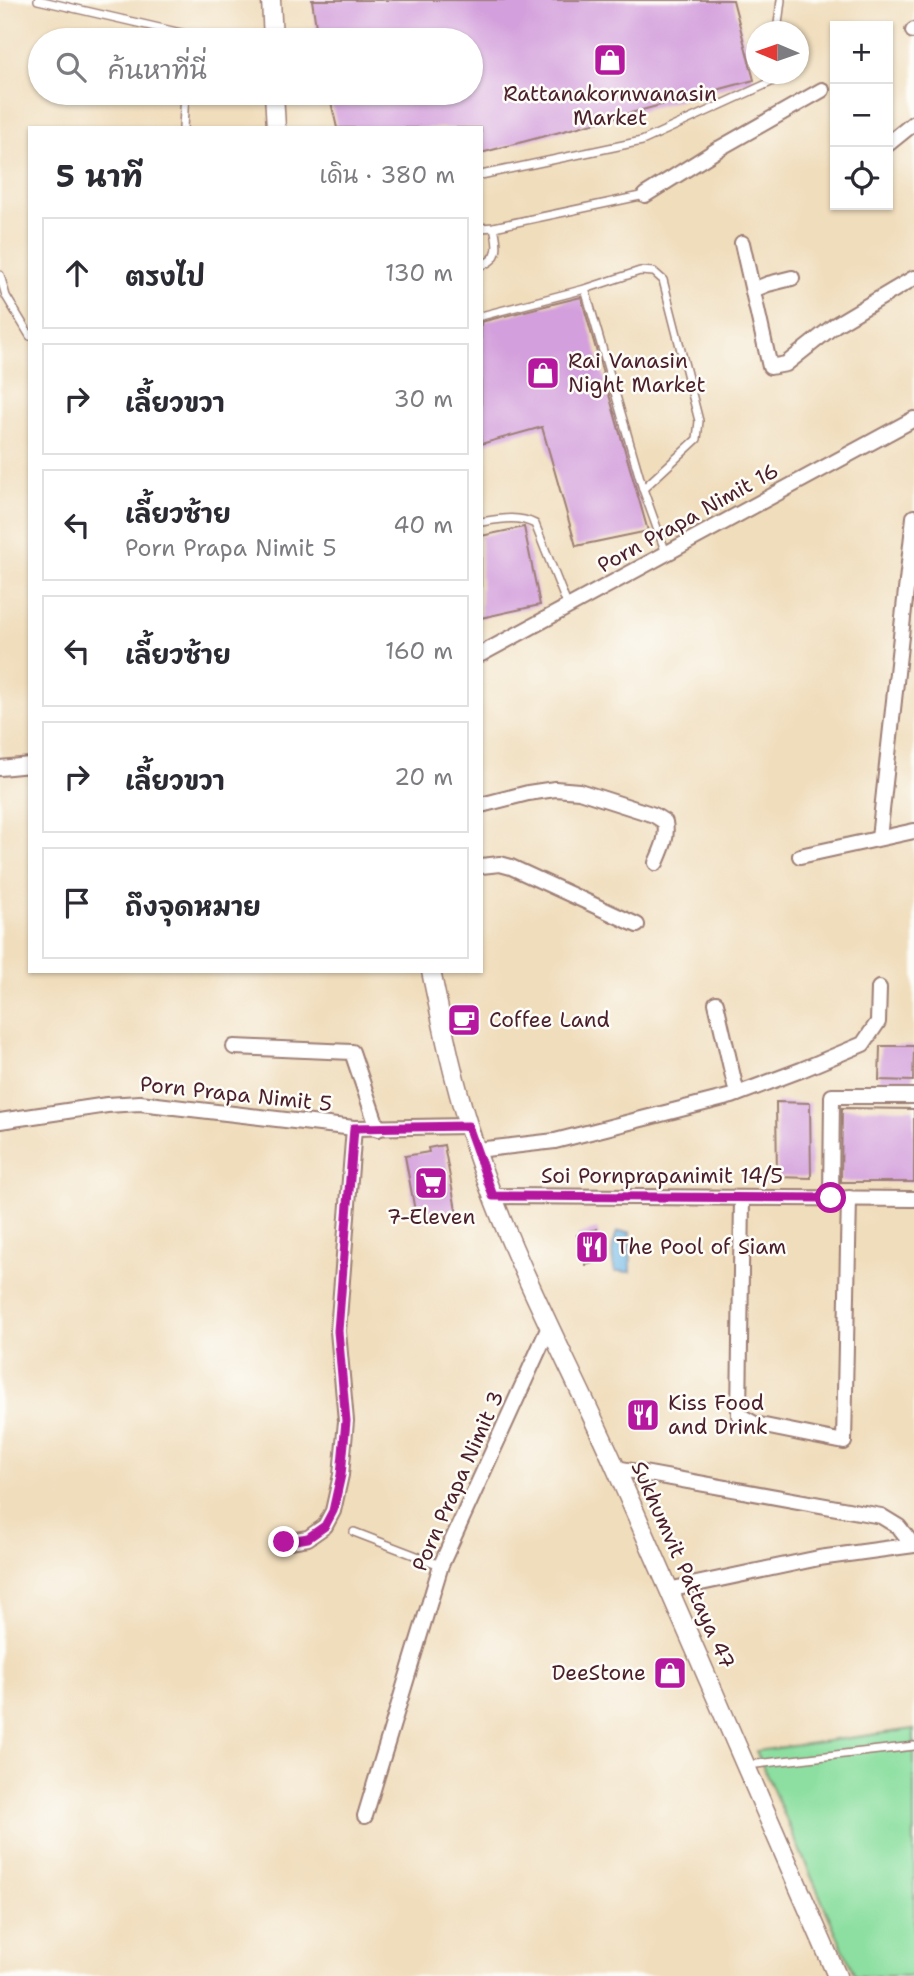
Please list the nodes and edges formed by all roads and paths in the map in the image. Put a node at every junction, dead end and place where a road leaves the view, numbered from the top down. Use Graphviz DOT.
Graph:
graph roads {
  1 [pos="38,0"];
  2 [pos="271,0"];
  3 [pos="781,0"];
  4 [pos="778,21"];
  5 [pos="160,28"];
  6 [pos="272,28"];
  7 [pos="767,84"];
  8 [pos="822,90"];
  9 [pos="184,105"];
  10 [pos="275,105"];
  11 [pos="914,123"];
  12 [pos="183,126"];
  13 [pos="276,126"];
  14 [pos="893,140"];
  15 [pos="483,175"];
  16 [pos="645,195"];
  17 [pos="494,227"];
  18 [pos="483,228"];
  19 [pos="742,243"];
  20 [pos="483,264"];
  21 [pos="0,275"];
  22 [pos="792,278"];
  23 [pos="914,278"];
  24 [pos="585,289"];
  25 [pos="753,290"];
  26 [pos="483,315"];
  27 [pos="28,333"];
  28 [pos="914,419"];
  29 [pos="643,489"];
  30 [pos="914,517"];
  31 [pos="483,522"];
  32 [pos="667,554"];
  33 [pos="568,607"];
  34 [pos="909,628"];
  35 [pos="483,653"];
  36 [pos="28,765"];
  37 [pos="0,768"];
  38 [pos="483,804"];
  39 [pos="914,831"];
  40 [pos="879,838"];
  41 [pos="800,856"];
  42 [pos="656,863"];
  43 [pos="483,866"];
  44 [pos="637,925"];
  45 [pos="431,973"];
  46 [pos="879,988"];
  47 [pos="716,1003"];
  48 [pos="233,1047"];
  49 [pos="737,1094"];
  50 [pos="914,1096"];
  51 [pos="0,1121"];
  52 [pos="468,1126"];
  53 [pos="354,1128"];
  54 [pos="378,1129"];
  55 [pos="477,1150"];
  56 [pos="493,1196"];
  57 [pos="742,1198"];
  58 [pos="831,1198"];
  59 [pos="849,1198"];
  60 [pos="914,1199"];
  61 [pos="549,1326"];
  62 [pos="615,1468"];
  63 [pos="354,1532"];
  64 [pos="284,1542"];
  65 [pos="913,1545"];
  66 [pos="441,1565"];
  67 [pos="668,1590"];
  68 [pos="914,1746"];
  69 [pos="745,1766"];
  70 [pos="365,1816"];
  71 [pos="837,1976"];
  1 -- 5 [label="lane"];
  2 -- 6 [label="street"];
  3 -- 4 [label="lane"];
  7 -- 15 [label="lane"];
  8 -- 16 [label="street"];
  9 -- 12 [label="lane"];
  10 -- 13 [label="street"];
  11 -- 14 [label="street"];
  16 -- 17 [label="lane"];
  17 -- 18 [label="lane"];
  17 -- 20 [label="lane"];
  19 -- 25 [label="street"];
  21 -- 27 [label="lane"];
  22 -- 25 [label="street"];
  23 -- 25 [label="street"];
  24 -- 26 [label="lane"];
  24 -- 29 [label="lane"];
  24 -- 29 [label="lane"];
  28 -- 32 [label="street, Porn Prapa Nimit 16"];
  29 -- 32 [label="lane"];
  30 -- 34 [label="street"];
  31 -- 33 [label="lane"];
  32 -- 33 [label="street, Porn Prapa Nimit 16"];
  33 -- 35 [label="street, Porn Prapa Nimit 16"];
  34 -- 40 [label="street"];
  36 -- 37 [label="street"];
  38 -- 42 [label="street"];
  39 -- 40 [label="street"];
  40 -- 41 [label="street"];
  43 -- 44 [label="street"];
  45 -- 52 [label="street, Sukhumvit Pattaya 47"];
  46 -- 49 [label="street"];
  47 -- 49 [label="street"];
  48 -- 54 [label="street"];
  49 -- 55 [label="street"];
  50 -- 58 [label="street"];
  51 -- 53 [label="street, Porn Prapa Nimit 5"];
  52 -- 54 [label="street, Porn Prapa Nimit 5"];
  52 -- 55 [label="street, Sukhumvit Pattaya 47"];
  53 -- 54 [label="street, Porn Prapa Nimit 5"];
  53 -- 64 [label="street"];
  55 -- 56 [label="street, Sukhumvit Pattaya 47"];
  56 -- 57 [label="street, Soi Pornprapanimit 14/5"];
  56 -- 61 [label="street, Sukhumvit Pattaya 47"];
  57 -- 58 [label="street, Soi Pornprapanimit 14/5"];
  57 -- 59 [label="street"];
  58 -- 59 [label="street, Soi Pornprapanimit 14/5"];
  59 -- 60 [label="street, Soi Pornprapanimit 14/5"];
  61 -- 62 [label="street, Sukhumvit Pattaya 47"];
  61 -- 66 [label="street, Porn Prapa Nimit 3"];
  62 -- 65 [label="street"];
  62 -- 67 [label="street, Sukhumvit Pattaya 47"];
  63 -- 66 [label="lane"];
  65 -- 67 [label="street"];
  66 -- 70 [label="street, Porn Prapa Nimit 3"];
  67 -- 69 [label="street, Sukhumvit Pattaya 47"];
  68 -- 69 [label="lane"];
  69 -- 71 [label="street, Sukhumvit Pattaya 47"];
}
